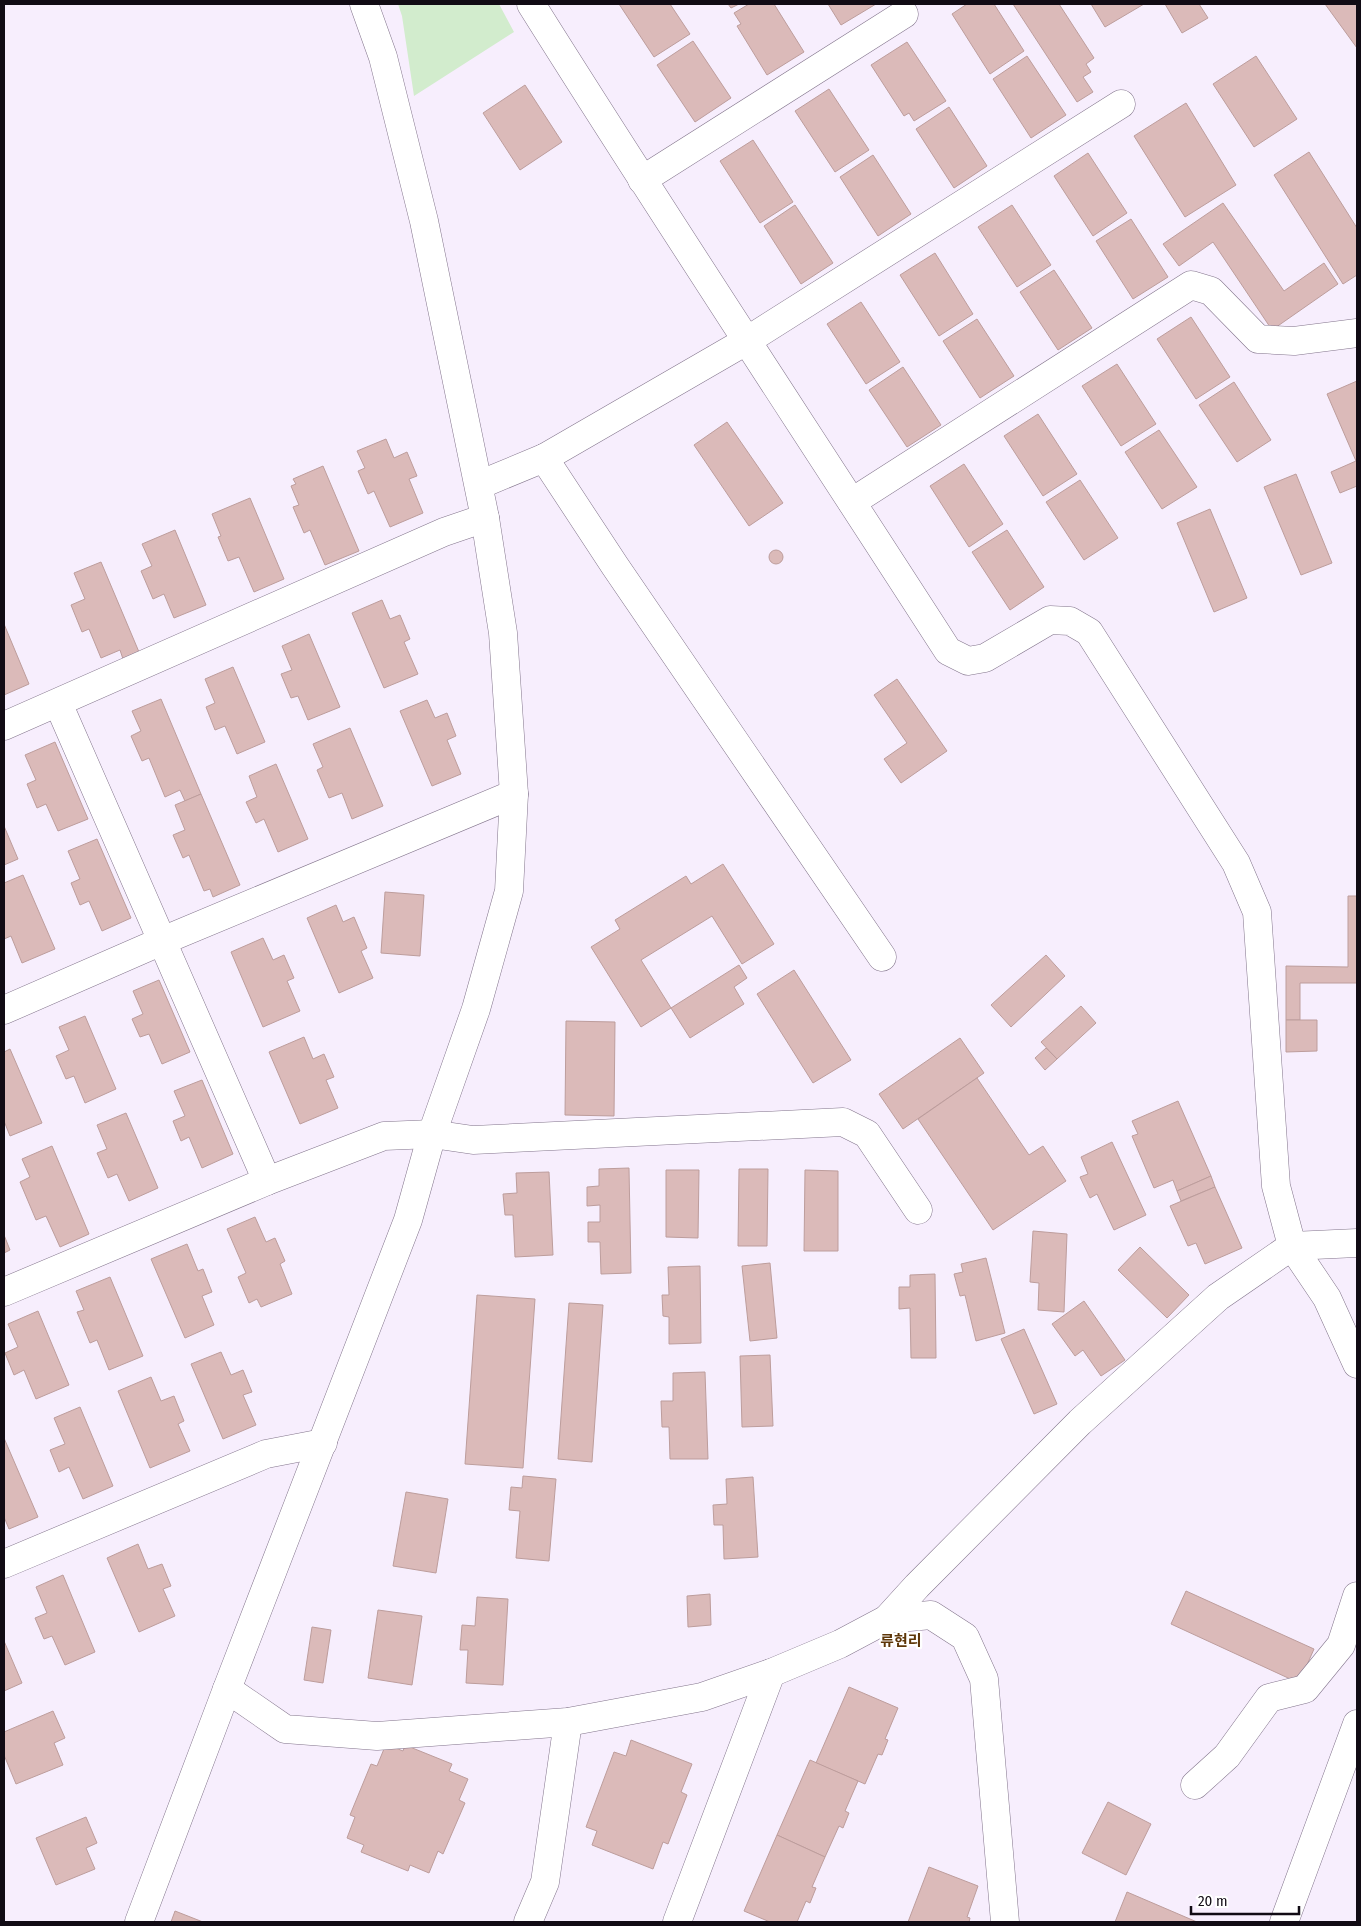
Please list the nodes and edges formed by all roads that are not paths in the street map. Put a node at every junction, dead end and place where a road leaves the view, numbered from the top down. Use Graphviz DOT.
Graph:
graph roads {
  1 [pos="364,4"];
  2 [pos="530,4"];
  3 [pos="904,14"];
  4 [pos="1121,104"];
  5 [pos="642,180"];
  6 [pos="1357,333"];
  7 [pos="748,340"];
  8 [pos="544,458"];
  9 [pos="479,484"];
  10 [pos="852,502"];
  11 [pos="485,518"];
  12 [pos="58,703"];
  13 [pos="4,726"];
  14 [pos="514,794"];
  15 [pos="162,941"];
  16 [pos="882,957"];
  17 [pos="4,1010"];
  18 [pos="432,1134"];
  19 [pos="268,1181"];
  20 [pos="918,1210"];
  21 [pos="1357,1243"];
  22 [pos="1292,1246"];
  23 [pos="4,1292"];
  24 [pos="1357,1364"];
  25 [pos="323,1443"];
  26 [pos="4,1564"];
  27 [pos="1357,1596"];
  28 [pos="887,1618"];
  29 [pos="772,1673"];
  30 [pos="227,1689"];
  31 [pos="568,1722"];
  32 [pos="1357,1724"];
  33 [pos="1196,1785"];
  34 [pos="139,1922"];
  35 [pos="528,1922"];
  36 [pos="678,1922"];
  37 [pos="1004,1922"];
  38 [pos="1284,1922"];
  1 -- 9 [label="street"];
  2 -- 5 [label="street"];
  3 -- 5 [label="street"];
  4 -- 7 [label="street"];
  5 -- 7 [label="street"];
  6 -- 10 [label="street"];
  7 -- 8 [label="street"];
  7 -- 10 [label="street"];
  8 -- 9 [label="street"];
  8 -- 16 [label="street"];
  9 -- 11 [label="street"];
  10 -- 22 [label="street"];
  11 -- 12 [label="street"];
  11 -- 14 [label="street"];
  12 -- 13 [label="street"];
  12 -- 15 [label="street"];
  14 -- 15 [label="street"];
  14 -- 18 [label="street"];
  15 -- 17 [label="street"];
  15 -- 19 [label="street"];
  18 -- 19 [label="street"];
  18 -- 20 [label="street"];
  18 -- 25 [label="street"];
  19 -- 23 [label="street"];
  21 -- 22 [label="street"];
  22 -- 24 [label="street"];
  22 -- 28 [label="street"];
  25 -- 26 [label="street"];
  25 -- 30 [label="street"];
  27 -- 33 [label="street"];
  28 -- 29 [label="street"];
  28 -- 37 [label="street"];
  29 -- 31 [label="street"];
  29 -- 36 [label="street"];
  30 -- 31 [label="street"];
  30 -- 34 [label="street"];
  31 -- 35 [label="street"];
  32 -- 38 [label="street"];
}
